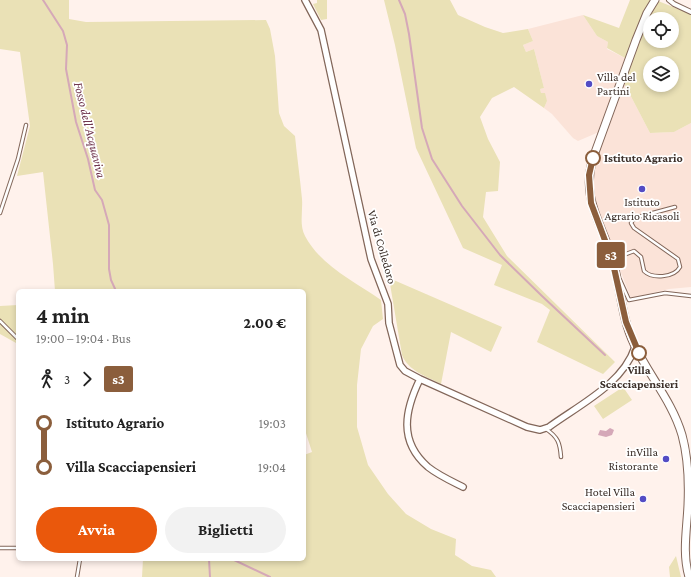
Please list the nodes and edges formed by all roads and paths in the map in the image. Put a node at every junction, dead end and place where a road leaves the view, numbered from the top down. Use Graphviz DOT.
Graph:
graph roads {
  1 [pos="305,0"];
  2 [pos="655,0"];
  3 [pos="669,0"];
  4 [pos="691,12"];
  5 [pos="26,125"];
  6 [pos="675,207"];
  7 [pos="0,213"];
  8 [pos="612,259"];
  9 [pos="616,276"];
  10 [pos="691,296"];
  11 [pos="0,320"];
  12 [pos="16,337"];
  13 [pos="635,347"];
  14 [pos="420,379"];
  15 [pos="546,428"];
  16 [pos="561,457"];
  17 [pos="463,487"];
  18 [pos="0,548"];
  19 [pos="16,548"];
  20 [pos="80,561"];
  21 [pos="689,572"];
  22 [pos="77,577"];
  1 -- 14 [label="street, Via di Colledoro"];
  2 -- 8 [label="street"];
  3 -- 4 [label="street"];
  5 -- 7 [label="lane"];
  6 -- 8 [label="lane"];
  8 -- 9 [label="street"];
  9 -- 10 [label="lane"];
  9 -- 13 [label="street"];
  11 -- 12 [label="lane"];
  13 -- 15 [label="street"];
  13 -- 21 [label="street"];
  14 -- 15 [label="street, Via di Colledoro"];
  14 -- 17 [label="street"];
  15 -- 16 [label="lane"];
  18 -- 19 [label="lane"];
  20 -- 22 [label="lane"];
}
